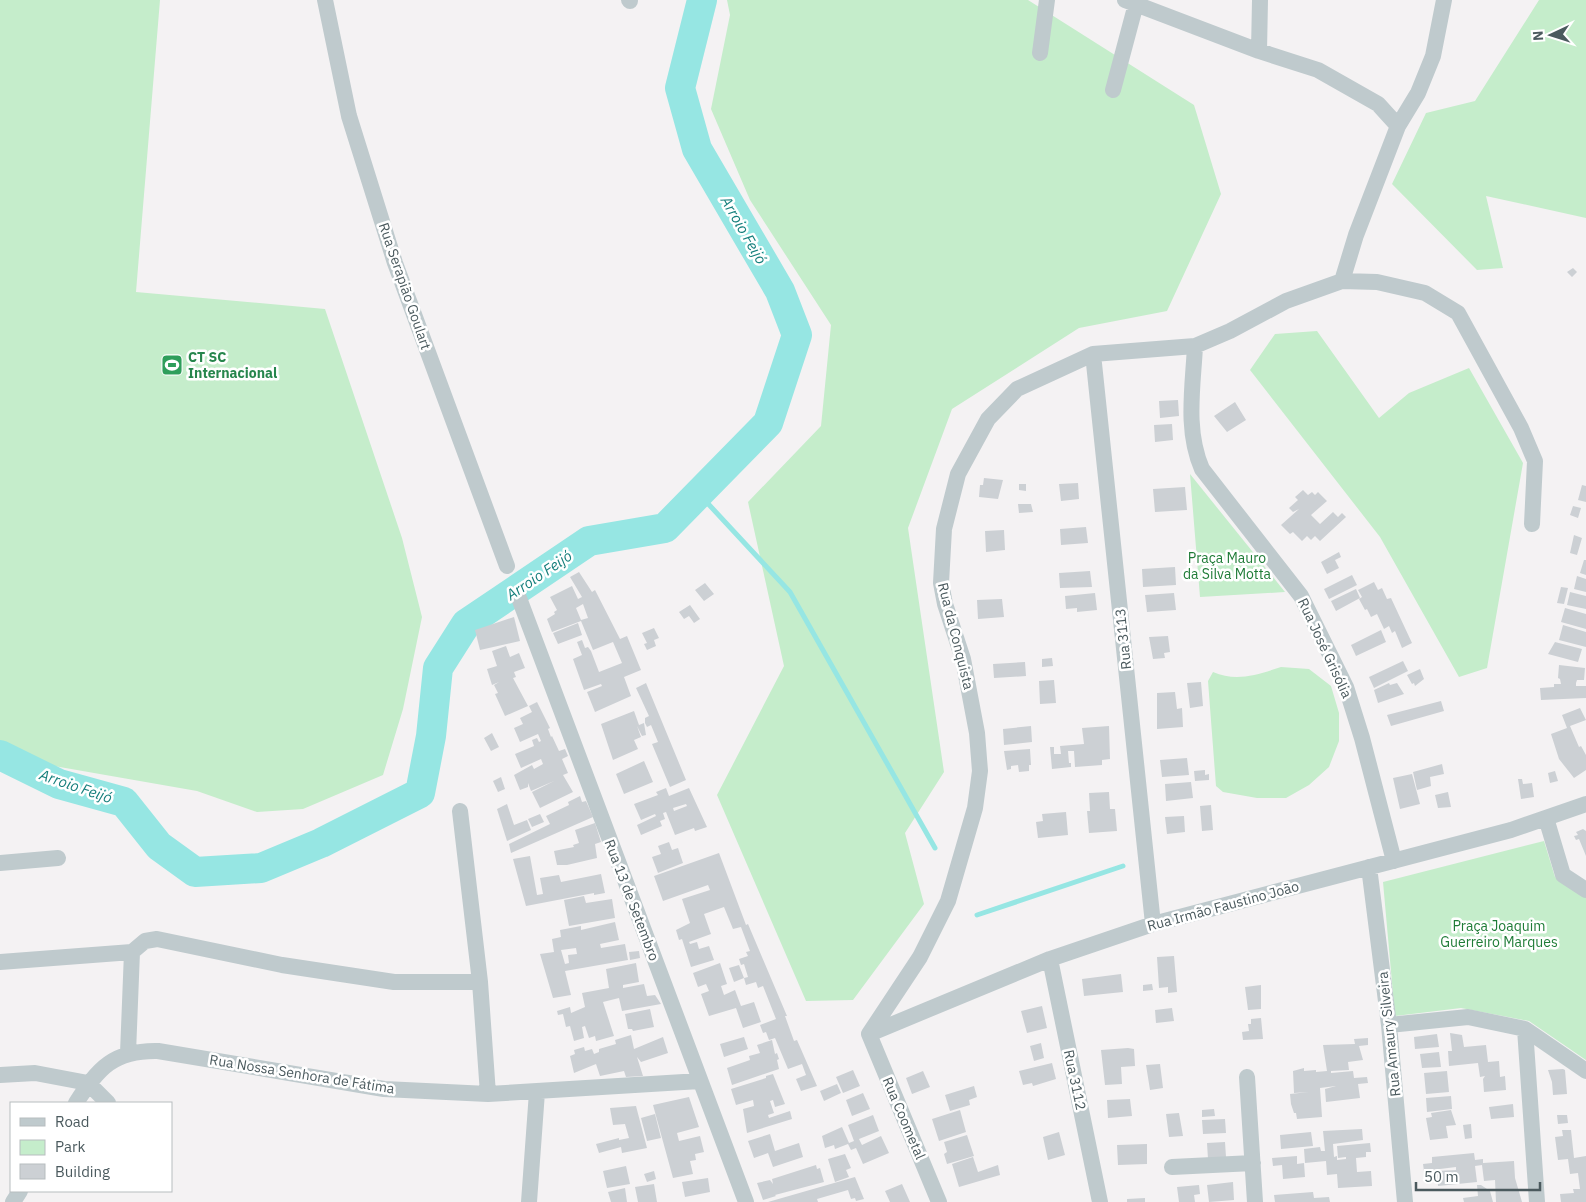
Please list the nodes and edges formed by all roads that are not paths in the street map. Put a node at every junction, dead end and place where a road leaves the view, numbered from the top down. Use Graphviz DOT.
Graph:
graph roads {
  1 [pos="325,0"];
  2 [pos="1047,0"];
  3 [pos="1260,0"];
  4 [pos="1444,0"];
  5 [pos="1133,1"];
  6 [pos="1259,51"];
  7 [pos="1040,53"];
  8 [pos="1113,90"];
  9 [pos="1398,126"];
  10 [pos="1342,281"];
  11 [pos="1195,346"];
  12 [pos="1093,354"];
  13 [pos="1532,524"];
  14 [pos="507,566"];
  15 [pos="519,598"];
  16 [pos="1586,804"];
  17 [pos="460,811"];
  18 [pos="1546,818"];
  19 [pos="58,858"];
  20 [pos="1394,860"];
  21 [pos="0,863"];
  22 [pos="1369,867"];
  23 [pos="1586,890"];
  24 [pos="1153,924"];
  25 [pos="132,952"];
  26 [pos="1050,959"];
  27 [pos="0,962"];
  28 [pos="480,982"];
  29 [pos="1389,1025"];
  30 [pos="1525,1029"];
  31 [pos="869,1034"];
  32 [pos="128,1052"];
  33 [pos="1586,1072"];
  34 [pos="0,1075"];
  35 [pos="1247,1077"];
  36 [pos="700,1081"];
  37 [pos="88,1084"];
  38 [pos="537,1092"];
  39 [pos="488,1094"];
  40 [pos="77,1102"];
  41 [pos="107,1102"];
  42 [pos="1253,1163"];
  43 [pos="1172,1167"];
  44 [pos="529,1202"];
  45 [pos="746,1202"];
  46 [pos="939,1202"];
  47 [pos="1100,1202"];
  48 [pos="1255,1202"];
  49 [pos="1405,1202"];
  50 [pos="1537,1202"];
  1 -- 14 [label="street, Rua Serapião Goulart"];
  2 -- 7 [label="street"];
  3 -- 6 [label="street"];
  4 -- 9 [label="street"];
  5 -- 6 [label="street"];
  5 -- 8 [label="street"];
  6 -- 9 [label="street"];
  9 -- 10 [label="street"];
  10 -- 11 [label="street, Rua da Conquista"];
  10 -- 13 [label="street"];
  11 -- 12 [label="street, Rua da Conquista"];
  11 -- 20 [label="street, Rua José Grisólia"];
  12 -- 24 [label="street, Rua 3113"];
  12 -- 31 [label="street, Rua da Conquista"];
  15 -- 36 [label="street, Rua 13 de Setembro"];
  16 -- 18 [label="street, Rua Irmão Faustino João"];
  17 -- 28 [label="street"];
  18 -- 20 [label="street, Rua Irmão Faustino João"];
  18 -- 23 [label="street"];
  19 -- 21 [label="street"];
  20 -- 22 [label="street, Rua Irmão Faustino João"];
  22 -- 24 [label="street, Rua Irmão Faustino João"];
  22 -- 29 [label="street, Rua Amaury Silveira"];
  24 -- 26 [label="street, Rua Irmão Faustino João"];
  25 -- 27 [label="street"];
  25 -- 28 [label="street"];
  25 -- 32 [label="street"];
  26 -- 31 [label="street, Rua Irmão Faustino João"];
  26 -- 47 [label="street, Rua 3112"];
  28 -- 39 [label="street"];
  29 -- 30 [label="street"];
  29 -- 49 [label="street, Rua Amaury Silveira"];
  30 -- 33 [label="street"];
  30 -- 50 [label="street"];
  31 -- 46 [label="street, Rua Coometal"];
  32 -- 37 [label="street, Rua Nossa Senhora de Fátima"];
  32 -- 39 [label="street, Rua Nossa Senhora de Fátima"];
  34 -- 37 [label="street"];
  35 -- 42 [label="street"];
  36 -- 38 [label="street, Rua Nossa Senhora de Fátima"];
  36 -- 45 [label="street, Rua 13 de Setembro"];
  37 -- 40 [label="street, Rua Nossa Senhora de Fátima"];
  37 -- 41 [label="street"];
  38 -- 39 [label="street, Rua Nossa Senhora de Fátima"];
  38 -- 44 [label="street"];
  42 -- 43 [label="street"];
  42 -- 48 [label="street"];
}
